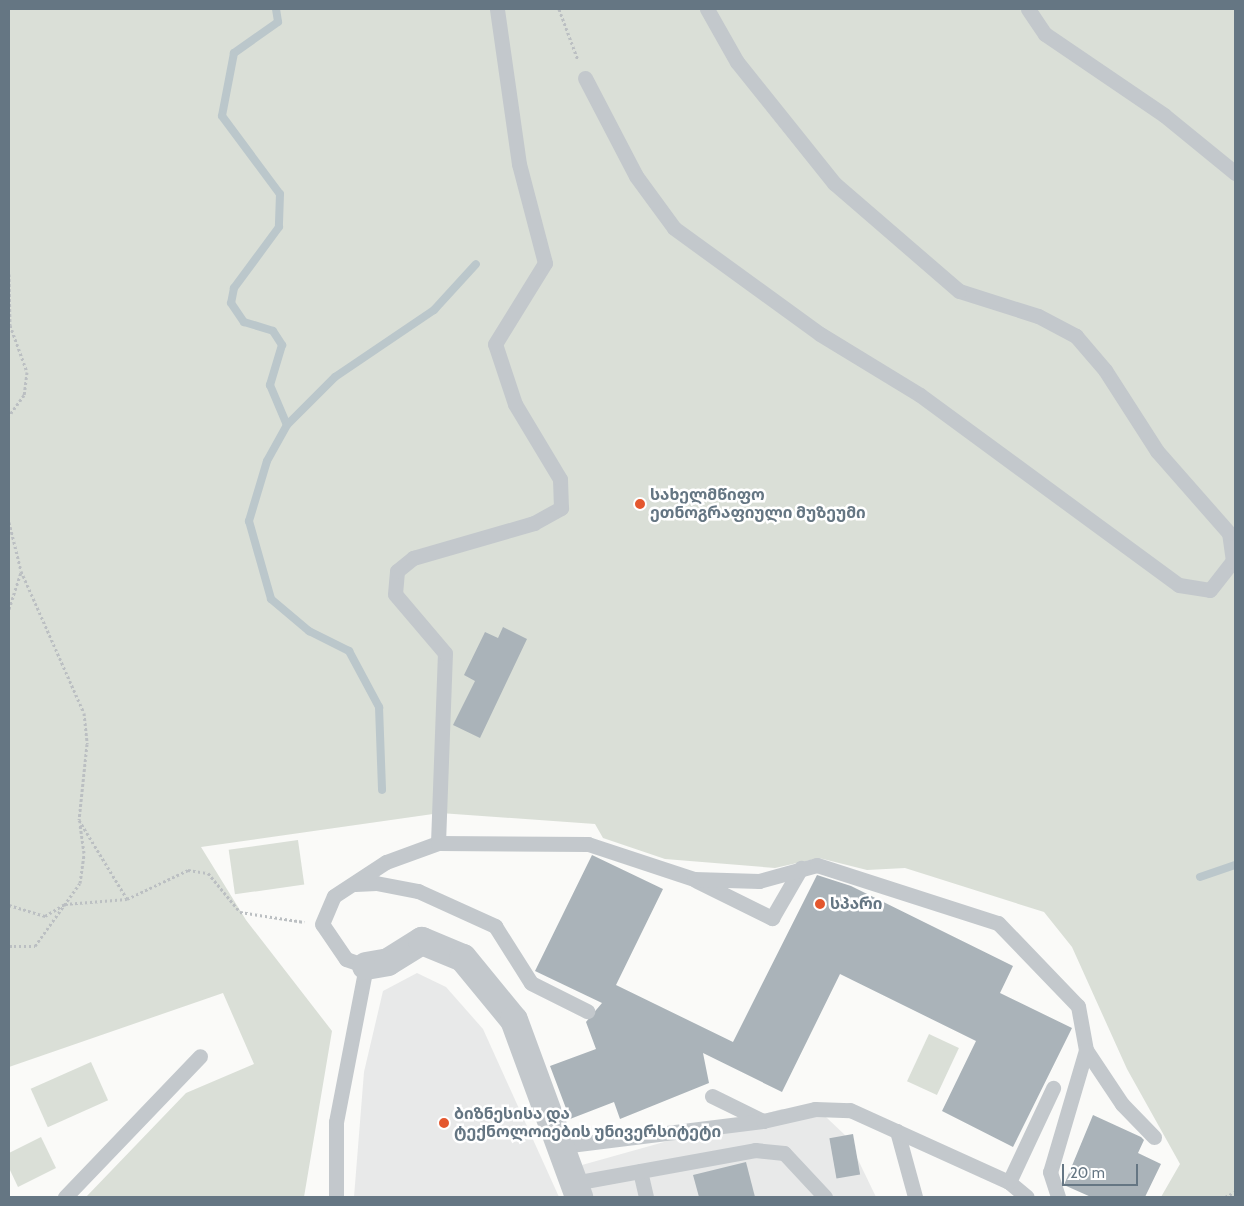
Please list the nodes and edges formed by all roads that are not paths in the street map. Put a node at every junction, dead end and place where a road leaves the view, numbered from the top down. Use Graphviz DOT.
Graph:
graph roads {
  1 [pos="497,9"];
  2 [pos="707,9"];
  3 [pos="1028,9"];
  4 [pos="585,78"];
  5 [pos="1235,173"];
  6 [pos="438,843"];
  7 [pos="800,868"];
  8 [pos="694,879"];
  9 [pos="353,884"];
  10 [pos="366,966"];
  11 [pos="586,1011"];
  12 [pos="1086,1050"];
  13 [pos="200,1056"];
  14 [pos="1053,1088"];
  15 [pos="712,1096"];
  16 [pos="762,1121"];
  17 [pos="897,1132"];
  18 [pos="1154,1136"];
  19 [pos="562,1146"];
  20 [pos="640,1171"];
  21 [pos="1009,1182"];
  22 [pos="577,1190"];
  23 [pos="66,1197"];
  24 [pos="336,1197"];
  25 [pos="646,1197"];
  26 [pos="826,1197"];
  27 [pos="915,1197"];
  28 [pos="1027,1197"];
  29 [pos="1058,1197"];
  1 -- 6 [label="lane"];
  2 -- 4 [label="lane"];
  3 -- 5 [label="lane"];
  6 -- 8 [label="lane"];
  6 -- 9 [label="lane"];
  7 -- 8 [label="lane"];
  7 -- 8 [label="lane"];
  7 -- 12 [label="lane"];
  9 -- 10 [label="lane"];
  9 -- 11 [label="lane"];
  10 -- 19 [label="street"];
  10 -- 24 [label="lane"];
  12 -- 18 [label="lane"];
  12 -- 29 [label="lane"];
  13 -- 23 [label="lane"];
  14 -- 21 [label="lane"];
  15 -- 16 [label="lane"];
  16 -- 17 [label="lane"];
  16 -- 19 [label="lane"];
  17 -- 21 [label="lane"];
  17 -- 27 [label="lane"];
  19 -- 22 [label="street"];
  20 -- 22 [label="lane"];
  20 -- 25 [label="lane"];
  20 -- 26 [label="lane"];
  21 -- 28 [label="lane"];
}
